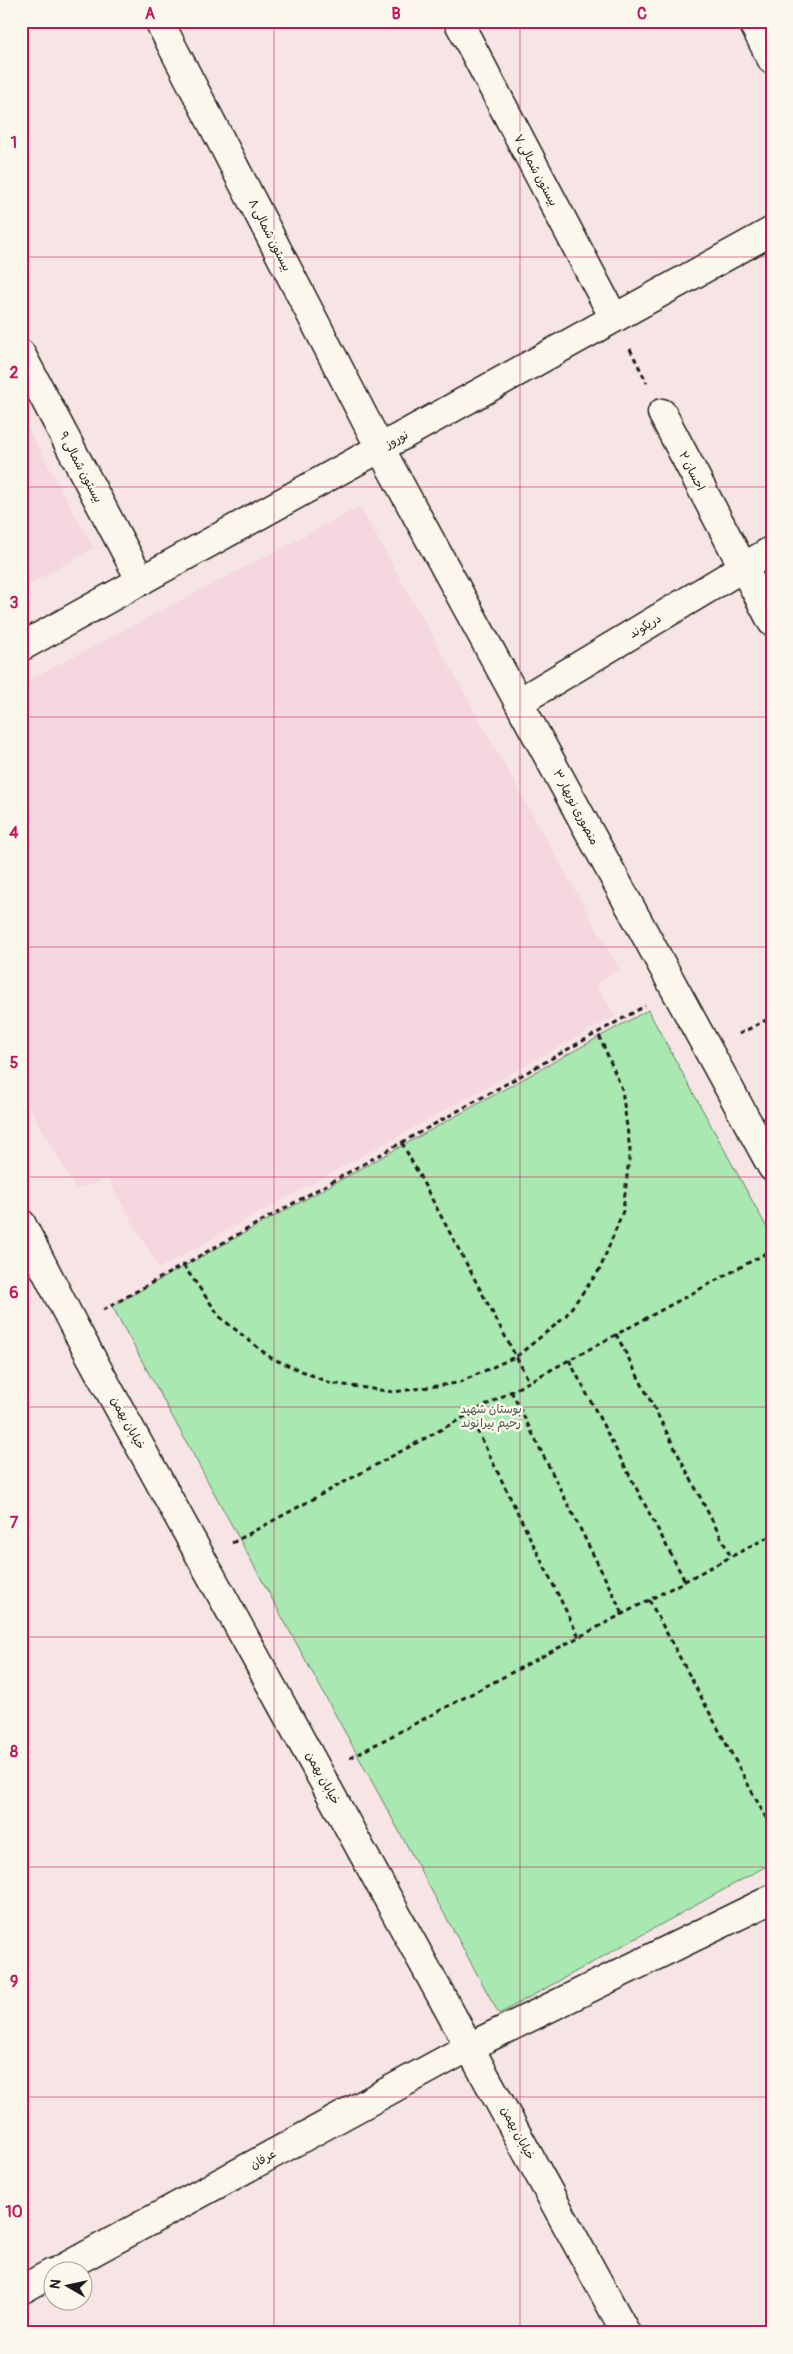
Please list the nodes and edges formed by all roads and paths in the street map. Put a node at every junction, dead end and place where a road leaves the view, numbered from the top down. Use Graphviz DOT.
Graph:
graph roads {
  1 [pos="159,21"];
  2 [pos="458,21"];
  3 [pos="752,21"];
  4 [pos="772,60"];
  5 [pos="772,231"];
  6 [pos="614,318"];
  7 [pos="21,354"];
  8 [pos="662,413"];
  9 [pos="380,448"];
  10 [pos="772,550"];
  11 [pos="742,568"];
  12 [pos="141,581"];
  13 [pos="772,622"];
  14 [pos="21,647"];
  15 [pos="519,702"];
  16 [pos="675,990"];
  17 [pos="598,1033"];
  18 [pos="402,1143"];
  19 [pos="772,1167"];
  20 [pos="21,1223"];
  21 [pos="772,1250"];
  22 [pos="183,1265"];
  23 [pos="74,1326"];
  24 [pos="616,1334"];
  25 [pos="517,1356"];
  26 [pos="569,1360"];
  27 [pos="529,1381"];
  28 [pos="511,1391"];
  29 [pos="469,1414"];
  30 [pos="772,1535"];
  31 [pos="731,1557"];
  32 [pos="202,1558"];
  33 [pos="685,1581"];
  34 [pos="649,1600"];
  35 [pos="623,1614"];
  36 [pos="578,1637"];
  37 [pos="321,1774"];
  38 [pos="772,1829"];
  39 [pos="772,1899"];
  40 [pos="471,2046"];
  41 [pos="72,2262"];
  42 [pos="42,2279"];
  43 [pos="21,2290"];
  44 [pos="626,2333"];
  1 -- 9 [label="street, بیستون شمالی ۸"];
  2 -- 6 [label="street, بیستون شمالی ۷"];
  3 -- 4 [label="street"];
  5 -- 6 [label="street, نوروز"];
  6 -- 8 [label="path"];
  6 -- 9 [label="street, نوروز"];
  7 -- 12 [label="street, بیستون شمالی ۹"];
  8 -- 11 [label="street, احسان ۲"];
  9 -- 12 [label="street, نوروز"];
  9 -- 15 [label="street, منصوری نوبهار ۳"];
  10 -- 11 [label="street, دریکوند"];
  11 -- 13 [label="street, احسان ۲"];
  11 -- 15 [label="street, دریکوند"];
  12 -- 14 [label="street, نوروز"];
  15 -- 16 [label="street, منصوری نوبهار ۳"];
  16 -- 17 [label="path"];
  16 -- 19 [label="street, منصوری نوبهار ۳"];
  17 -- 18 [label="path"];
  17 -- 25 [label="path"];
  18 -- 22 [label="path"];
  18 -- 25 [label="path"];
  20 -- 23 [label="street, خیابان بهمن"];
  21 -- 24 [label="path"];
  22 -- 23 [label="path"];
  22 -- 25 [label="path"];
  23 -- 32 [label="street, خیابان بهمن"];
  24 -- 26 [label="path"];
  24 -- 31 [label="path"];
  25 -- 27 [label="path"];
  26 -- 27 [label="path"];
  26 -- 33 [label="path"];
  27 -- 28 [label="path"];
  28 -- 29 [label="path"];
  28 -- 35 [label="path"];
  29 -- 32 [label="path"];
  29 -- 36 [label="path"];
  30 -- 31 [label="path"];
  31 -- 33 [label="path"];
  32 -- 37 [label="street, خیابان بهمن"];
  33 -- 34 [label="path"];
  34 -- 35 [label="path"];
  34 -- 38 [label="path"];
  35 -- 36 [label="path"];
  36 -- 37 [label="path"];
  37 -- 40 [label="street, خیابان بهمن"];
  39 -- 40 [label="street, عرفان"];
  40 -- 41 [label="street, عرفان"];
  40 -- 44 [label="street, خیابان بهمن"];
  42 -- 43 [label="street, عرفان"];
}
